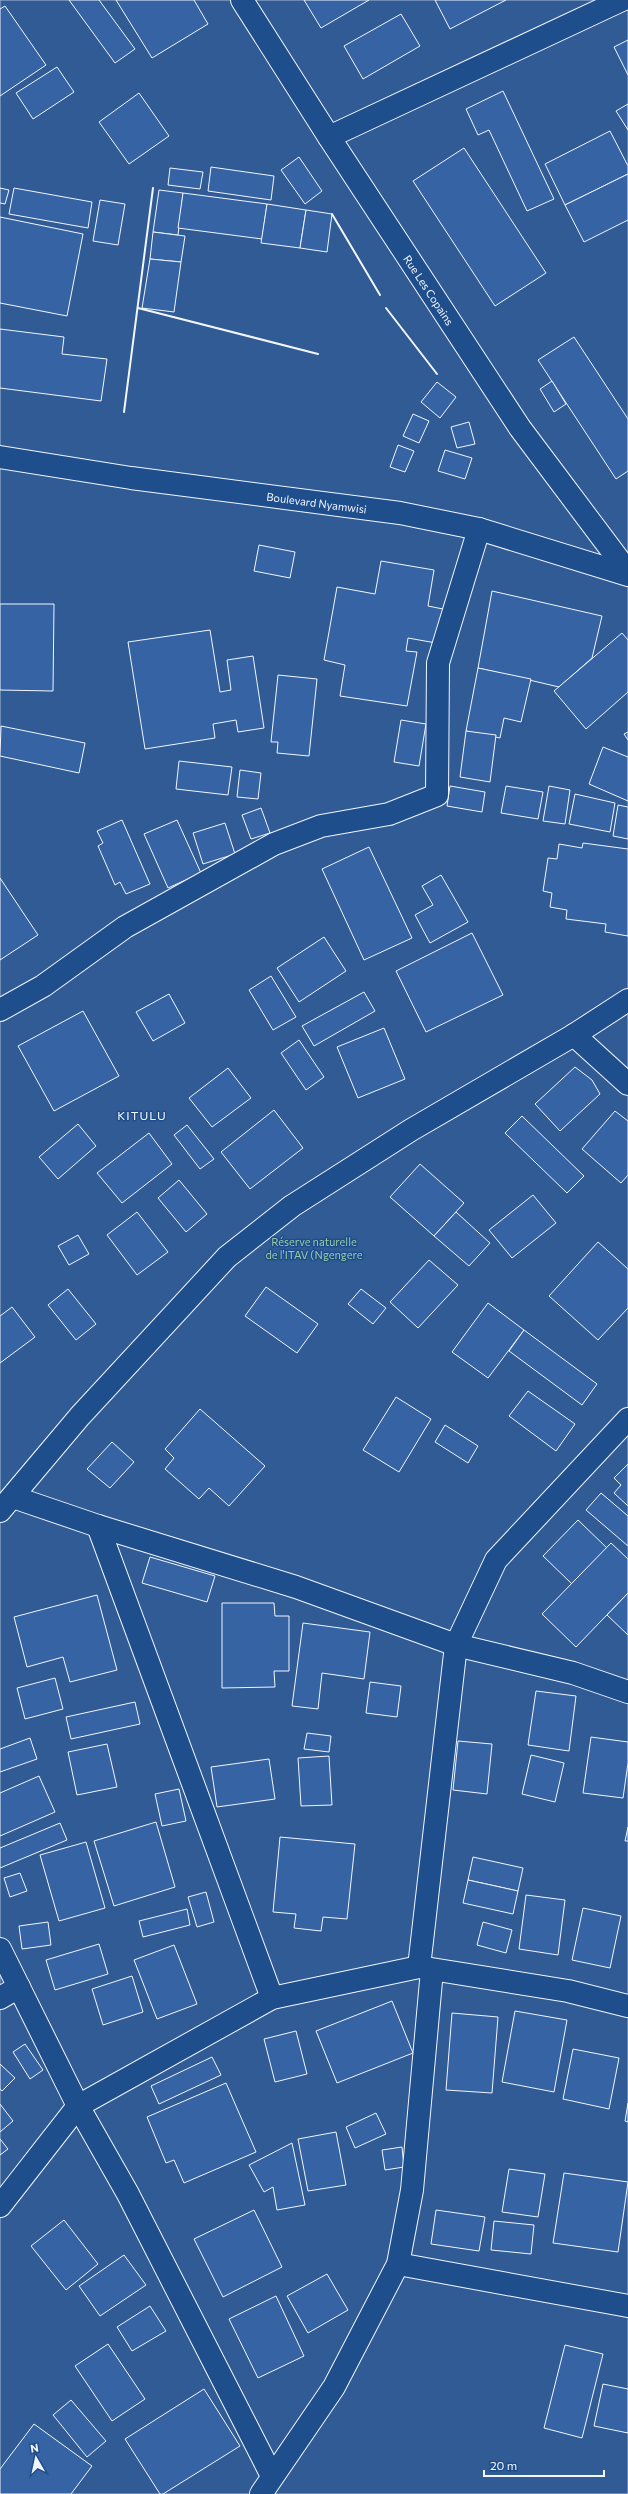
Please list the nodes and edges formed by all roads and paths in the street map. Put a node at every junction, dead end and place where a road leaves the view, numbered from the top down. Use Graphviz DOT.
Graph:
graph roads {
  1 [pos="242,0"];
  2 [pos="622,0"];
  3 [pos="329,137"];
  4 [pos="0,457"];
  5 [pos="479,529"];
  6 [pos="628,573"];
  7 [pos="628,1000"];
  8 [pos="0,1010"];
  9 [pos="574,1035"];
  10 [pos="628,1084"];
  11 [pos="628,1419"];
  12 [pos="7,1504"];
  13 [pos="98,1526"];
  14 [pos="456,1645"];
  15 [pos="628,1692"];
  16 [pos="0,1950"];
  17 [pos="425,1969"];
  18 [pos="19,1988"];
  19 [pos="0,1998"];
  20 [pos="272,1998"];
  21 [pos="628,2006"];
  22 [pos="78,2106"];
  23 [pos="0,2206"];
  24 [pos="398,2264"];
  25 [pos="628,2306"];
  26 [pos="267,2485"];
  1 -- 3 [label="street, Rue Les Copains"];
  2 -- 3 [label="street"];
  3 -- 6 [label="street, Rue Les Copains"];
  4 -- 5 [label="street, Boulevard Nyamwisi"];
  5 -- 6 [label="street, Boulevard Nyamwisi"];
  5 -- 8 [label="street"];
  7 -- 9 [label="street"];
  9 -- 10 [label="street"];
  9 -- 12 [label="street"];
  11 -- 14 [label="street"];
  12 -- 13 [label="street"];
  13 -- 14 [label="street"];
  13 -- 20 [label="street"];
  14 -- 15 [label="street"];
  14 -- 17 [label="street"];
  16 -- 18 [label="street"];
  17 -- 20 [label="street"];
  17 -- 21 [label="street"];
  17 -- 24 [label="street"];
  18 -- 19 [label="street"];
  18 -- 22 [label="street"];
  20 -- 22 [label="street"];
  22 -- 23 [label="street"];
  22 -- 26 [label="street"];
  24 -- 25 [label="street"];
  24 -- 26 [label="street"];
}
